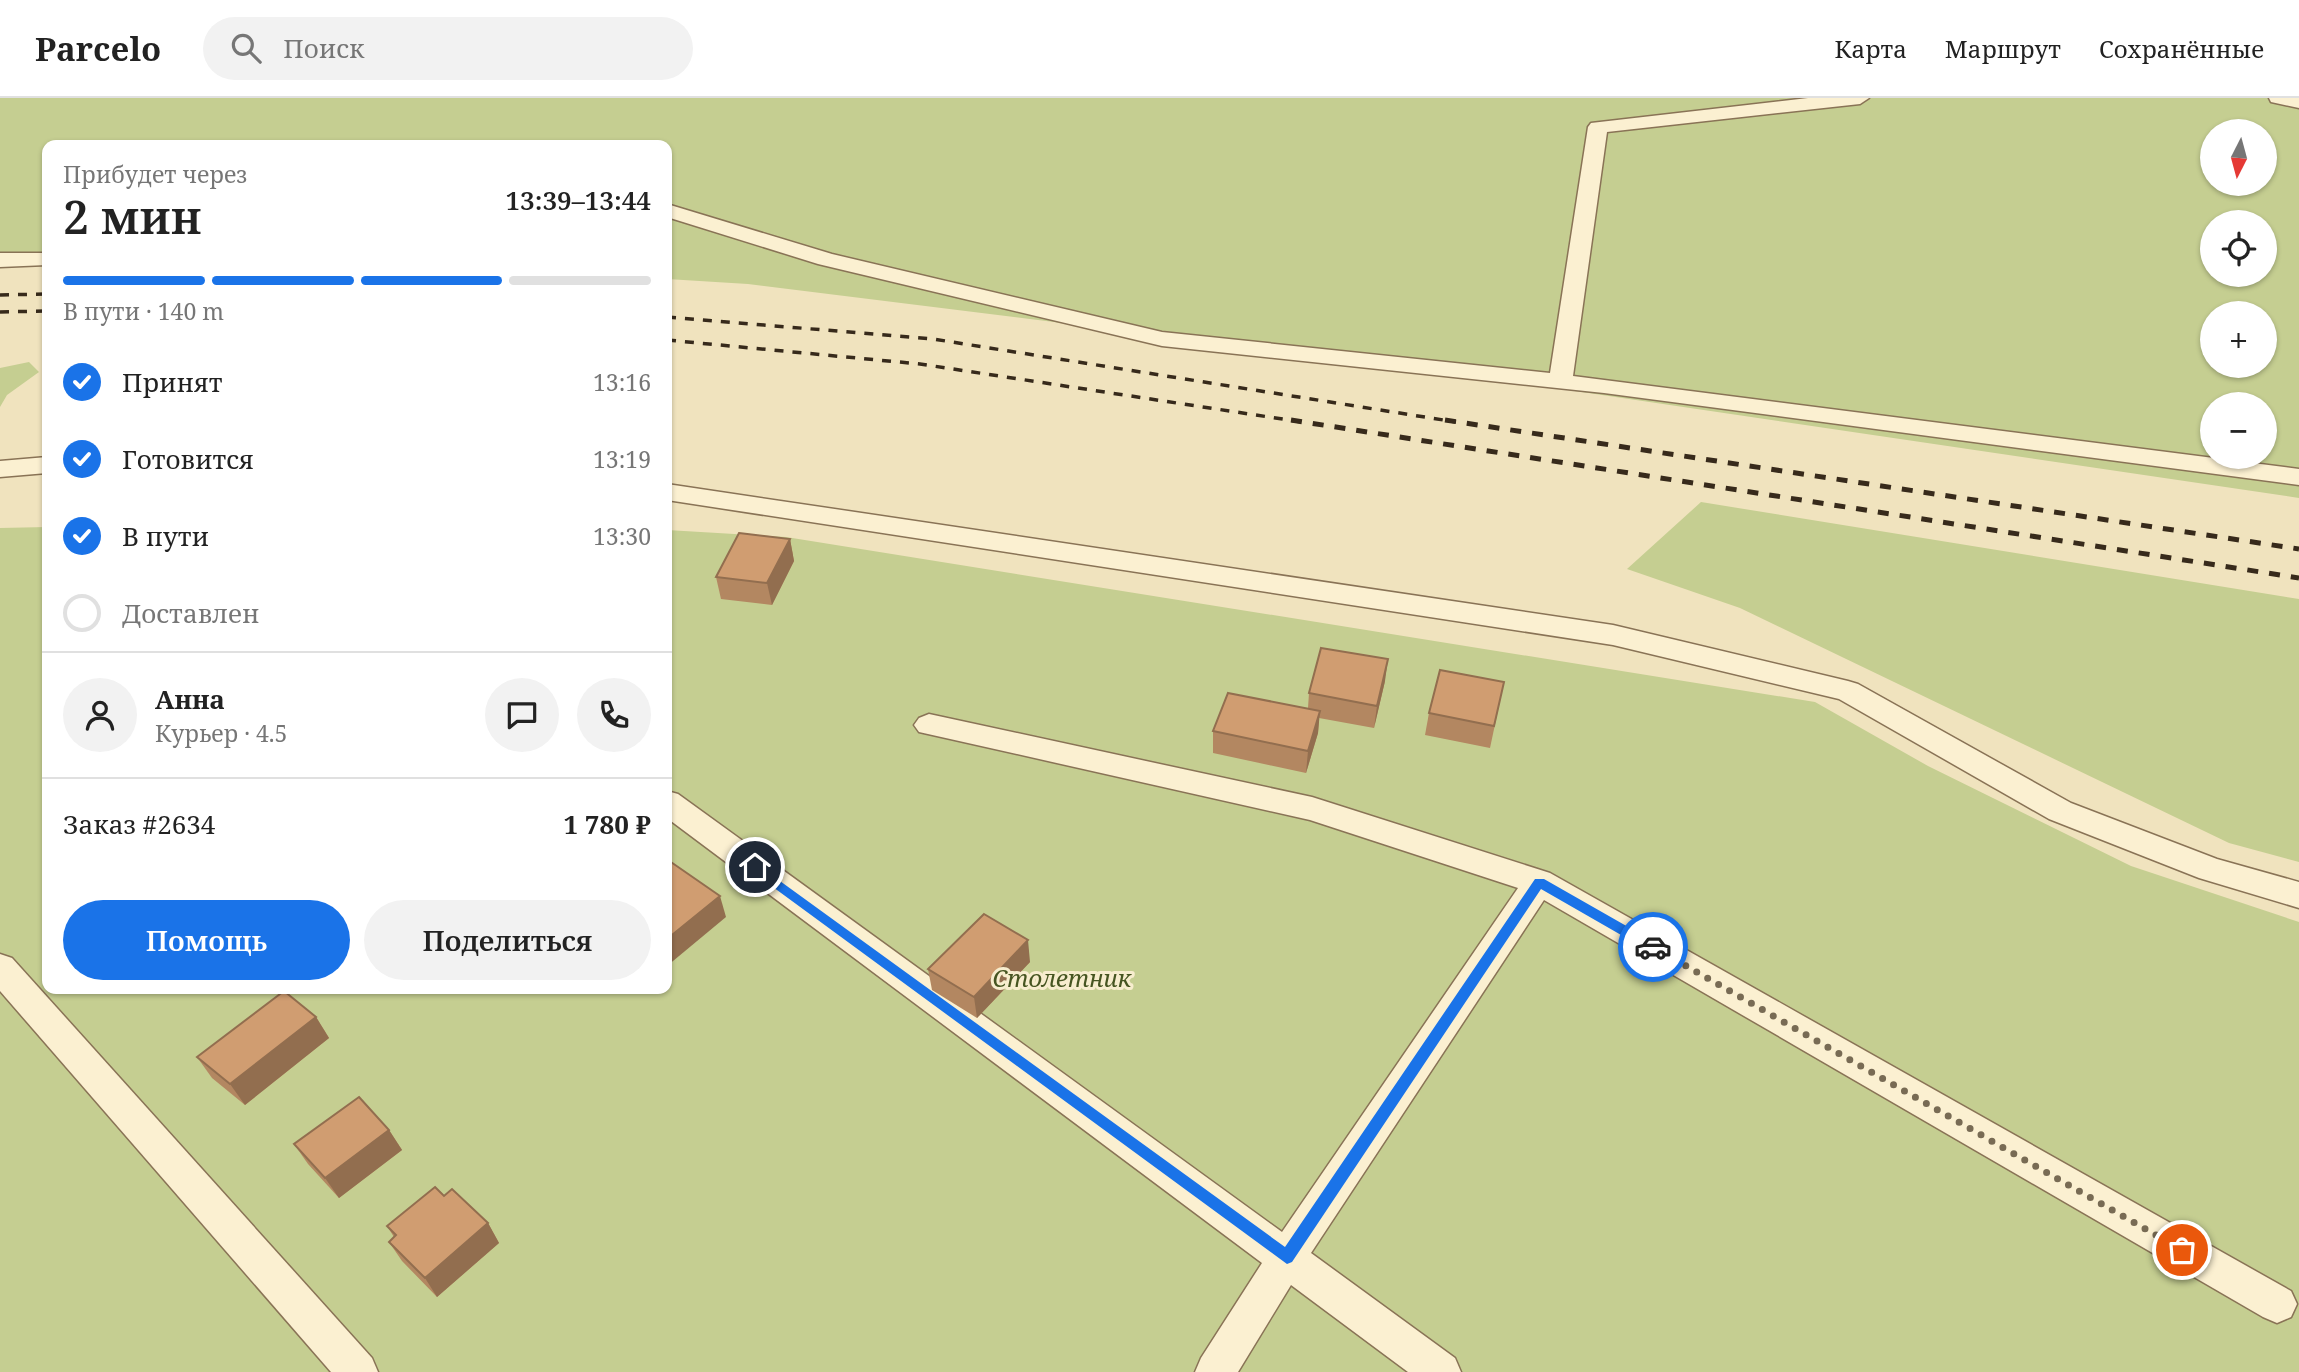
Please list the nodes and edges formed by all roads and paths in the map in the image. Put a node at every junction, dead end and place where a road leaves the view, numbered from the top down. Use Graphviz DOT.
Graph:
graph roads {
  1 [pos="1860,98"];
  2 [pos="2278,98"];
  3 [pos="2299,102"];
  4 [pos="672,212"];
  5 [pos="42,259"];
  6 [pos="0,260"];
  7 [pos="1560,382"];
  8 [pos="42,465"];
  9 [pos="0,469"];
  10 [pos="2299,477"];
  11 [pos="672,493"];
  12 [pos="929,725"];
  13 [pos="672,806"];
  14 [pos="1539,882"];
  15 [pos="2299,895"];
  16 [pos="0,968"];
  17 [pos="1287,1257"];
  18 [pos="2277,1304"];
  19 [pos="358,1372"];
  20 [pos="1215,1372"];
  21 [pos="1441,1372"];
  1 -- 7 [label="lane"];
  2 -- 3 [label="lane"];
  4 -- 7 [label="lane"];
  5 -- 6 [label="lane"];
  7 -- 10 [label="lane"];
  8 -- 9 [label="lane"];
  11 -- 15 [label="lane"];
  12 -- 14 [label="lane"];
  13 -- 17 [label="lane"];
  14 -- 17 [label="lane"];
  14 -- 18 [label="lane"];
  16 -- 19 [label="lane"];
  17 -- 20 [label="lane"];
  17 -- 21 [label="lane"];
}
